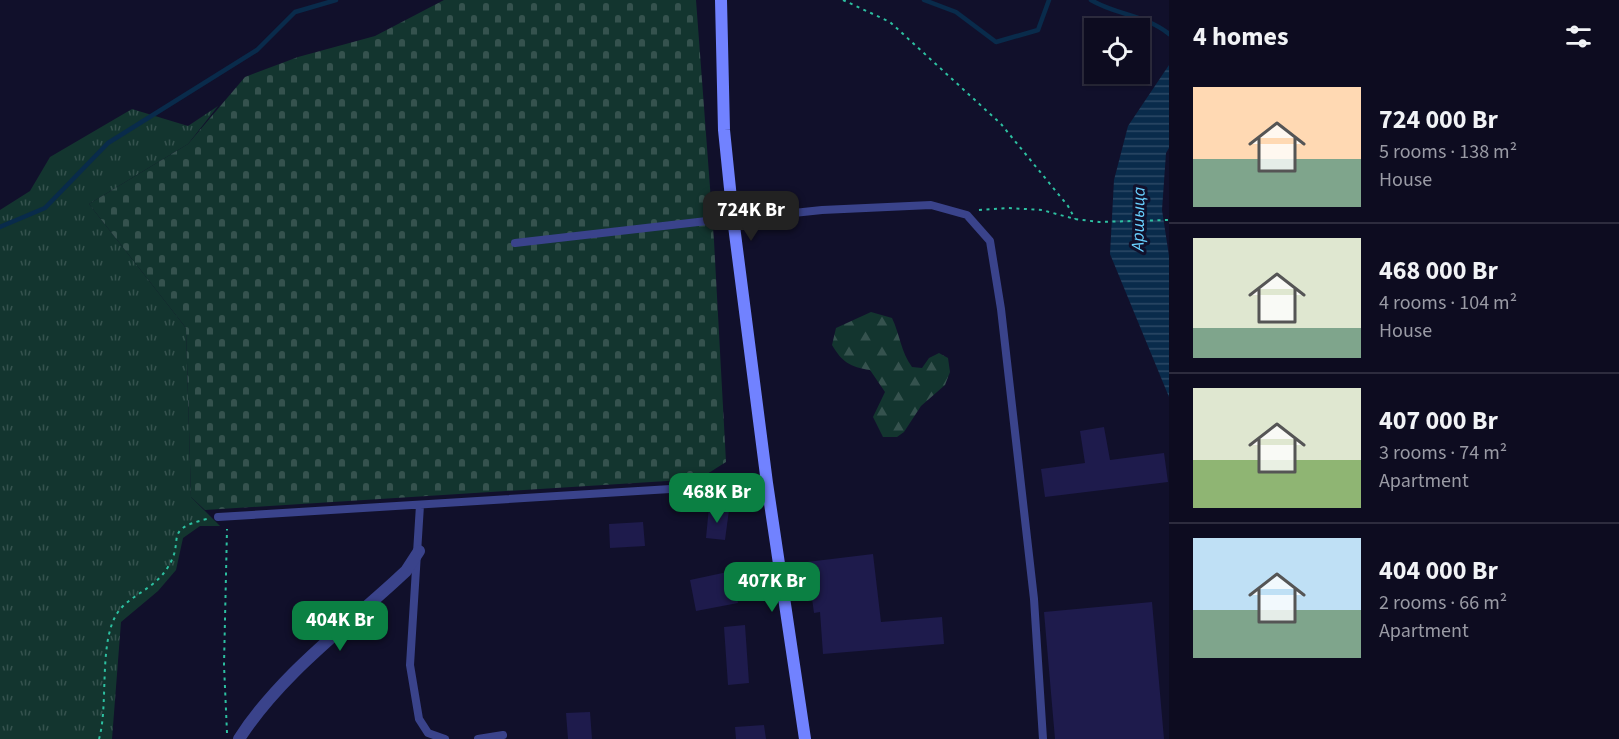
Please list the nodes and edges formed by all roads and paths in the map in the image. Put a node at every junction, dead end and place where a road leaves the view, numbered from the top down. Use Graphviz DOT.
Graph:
graph roads {
  1 [pos="721,0"];
  2 [pos="843,0"];
  3 [pos="967,215"];
  4 [pos="1075,219"];
  5 [pos="1169,220"];
  6 [pos="733,222"];
  7 [pos="515,243"];
  8 [pos="767,483"];
  9 [pos="420,505"];
  10 [pos="223,517"];
  11 [pos="419,551"];
  12 [pos="101,732"];
  13 [pos="503,735"];
  14 [pos="95,739"];
  15 [pos="99,739"];
  16 [pos="227,739"];
  17 [pos="239,739"];
  18 [pos="445,739"];
  19 [pos="478,739"];
  20 [pos="805,739"];
  21 [pos="1043,739"];
  1 -- 6 [label="street"];
  2 -- 4 [label="path"];
  3 -- 4 [label="path"];
  3 -- 6 [label="lane"];
  3 -- 21 [label="lane"];
  4 -- 5 [label="path"];
  6 -- 7 [label="lane"];
  6 -- 8 [label="street"];
  8 -- 9 [label="lane"];
  8 -- 20 [label="street"];
  9 -- 10 [label="lane"];
  9 -- 11 [label="lane"];
  10 -- 12 [label="path"];
  10 -- 16 [label="path"];
  11 -- 17 [label="street"];
  11 -- 18 [label="lane"];
  12 -- 14 [label="path"];
  12 -- 15 [label="path"];
  13 -- 19 [label="lane"];
}
